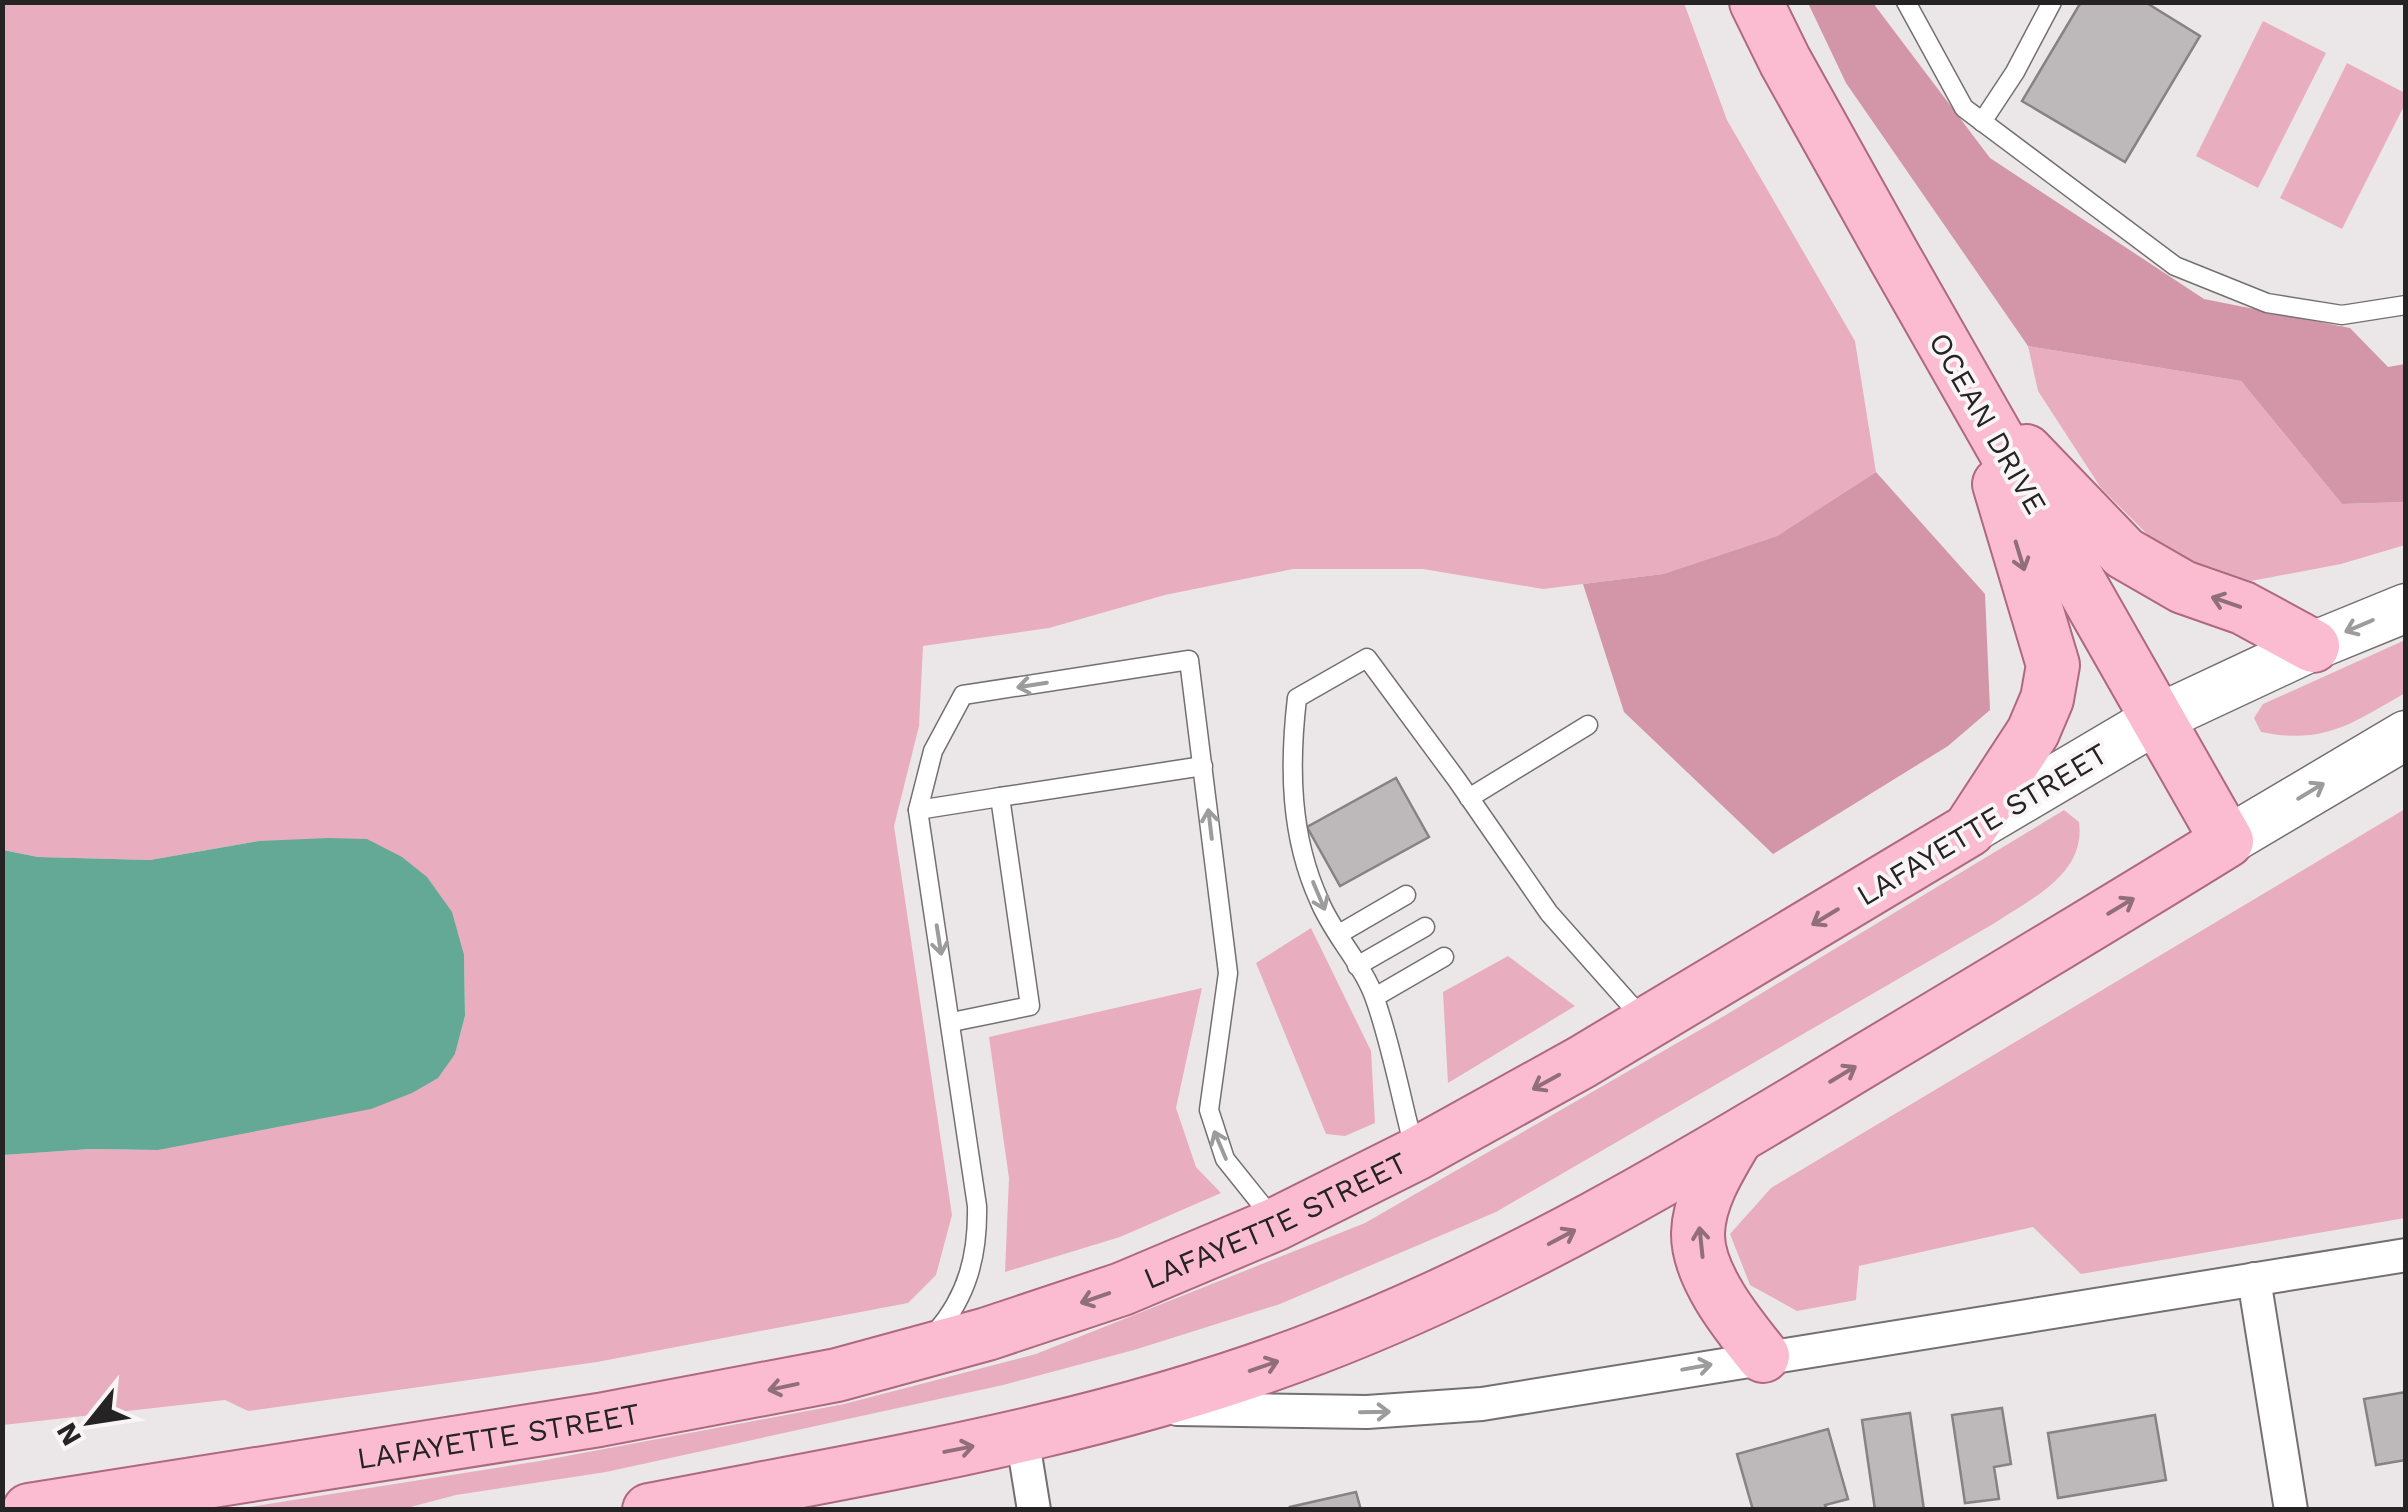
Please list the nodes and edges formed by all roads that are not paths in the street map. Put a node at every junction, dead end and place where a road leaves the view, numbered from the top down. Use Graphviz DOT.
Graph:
graph roads {
  1 [pos="1756,2"];
  2 [pos="1906,2"];
  3 [pos="2052,2"];
  4 [pos="1982,122"];
  5 [pos="2406,305"];
  6 [pos="1972,396"];
  7 [pos="2406,608"];
  8 [pos="2313,646"];
  9 [pos="2157,720"];
  10 [pos="1588,725"];
  11 [pos="2406,735"];
  12 [pos="1203,766"];
  13 [pos="1000,798"];
  14 [pos="1469,798"];
  15 [pos="918,810"];
  16 [pos="1969,830"];
  17 [pos="2226,841"];
  18 [pos="1406,895"];
  19 [pos="1541,900"];
  20 [pos="1522,911"];
  21 [pos="1425,927"];
  22 [pos="1339,934"];
  23 [pos="1444,957"];
  24 [pos="1357,966"];
  25 [pos="1375,997"];
  26 [pos="952,1022"];
  27 [pos="1646,1023"];
  28 [pos="1736,1139"];
  29 [pos="1416,1154"];
  30 [pos="1276,1224"];
  31 [pos="2406,1255"];
  32 [pos="2254,1279"];
  33 [pos="918,1352"];
  34 [pos="1763,1356"];
  35 [pos="1138,1408"];
  36 [pos="1022,1436"];
  37 [pos="28,1510"];
  38 [pos="649,1510"];
  39 [pos="1034,1510"];
  40 [pos="2292,1510"];
  1 -- 6 [label="main road, OCEAN DRIVE"];
  2 -- 4 [label="lane"];
  3 -- 4 [label="lane"];
  4 -- 5 [label="lane"];
  8 -- 6 [label="main road, one-way"];
  6 -- 9 [label="main road, OCEAN DRIVE"];
  6 -- 16 [label="main road, one-way"];
  7 -- 8 [label="main road, LAFAYETTE STREET, one-way"];
  8 -- 9 [label="main road, LAFAYETTE STREET"];
  9 -- 16 [label="main road, LAFAYETTE STREET"];
  9 -- 17 [label="main road, OCEAN DRIVE"];
  10 -- 14 [label="lane"];
  17 -- 11 [label="main road, one-way"];
  12 -- 13 [label="lane"];
  12 -- 15 [label="lane, one-way"];
  30 -- 12 [label="lane, one-way"];
  13 -- 15 [label="lane"];
  13 -- 26 [label="lane"];
  14 -- 19 [label="lane"];
  14 -- 22 [label="lane, one-way"];
  15 -- 26 [label="lane, one-way"];
  16 -- 27 [label="main road, LAFAYETTE STREET, one-way"];
  28 -- 17 [label="main road, one-way"];
  18 -- 22 [label="lane"];
  19 -- 20 [label="lane"];
  19 -- 27 [label="lane"];
  21 -- 24 [label="lane"];
  22 -- 24 [label="lane"];
  23 -- 25 [label="lane"];
  24 -- 25 [label="lane"];
  25 -- 29 [label="lane"];
  26 -- 33 [label="lane"];
  27 -- 29 [label="main road, LAFAYETTE STREET, one-way"];
  34 -- 28 [label="main road, one-way"];
  35 -- 28 [label="main road, one-way"];
  29 -- 30 [label="main road, LAFAYETTE STREET"];
  30 -- 33 [label="main road, LAFAYETTE STREET, one-way"];
  31 -- 32 [label="street"];
  32 -- 34 [label="street"];
  32 -- 40 [label="street"];
  33 -- 37 [label="main road, LAFAYETTE STREET, one-way"];
  35 -- 34 [label="street, one-way"];
  35 -- 36 [label="main road"];
  38 -- 36 [label="main road, one-way"];
  36 -- 39 [label="street"];
}
